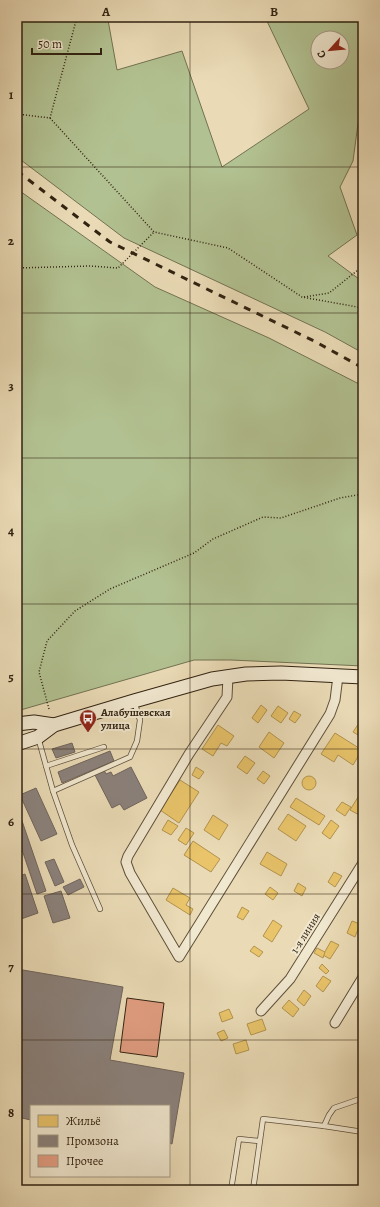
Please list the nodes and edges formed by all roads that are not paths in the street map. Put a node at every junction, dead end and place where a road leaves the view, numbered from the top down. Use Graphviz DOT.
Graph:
graph roads {
  1 [pos="338,676"];
  2 [pos="228,677"];
  3 [pos="363,677"];
  4 [pos="134,701"];
  5 [pos="17,724"];
  6 [pos="54,725"];
  7 [pos="38,737"];
  8 [pos="17,744"];
  9 [pos="104,747"];
  10 [pos="46,766"];
  11 [pos="53,791"];
  12 [pos="363,863"];
  13 [pos="100,909"];
  14 [pos="363,977"];
  15 [pos="261,1011"];
  16 [pos="335,1023"];
  17 [pos="363,1098"];
  18 [pos="324,1126"];
  19 [pos="363,1132"];
  20 [pos="259,1141"];
  21 [pos="231,1190"];
  22 [pos="253,1190"];
  1 -- 2 [label="street"];
  1 -- 2 [label="street"];
  1 -- 3 [label="street"];
  2 -- 4 [label="street"];
  4 -- 6 [label="street"];
  4 -- 11 [label="lane"];
  5 -- 6 [label="street"];
  6 -- 7 [label="street"];
  7 -- 8 [label="street"];
  7 -- 10 [label="lane"];
  9 -- 10 [label="lane"];
  10 -- 11 [label="lane"];
  11 -- 13 [label="lane"];
  12 -- 15 [label="street, 1-я линия"];
  14 -- 16 [label="street"];
  17 -- 18 [label="lane"];
  18 -- 19 [label="lane"];
  18 -- 20 [label="lane"];
  20 -- 21 [label="lane"];
  20 -- 22 [label="lane"];
}
